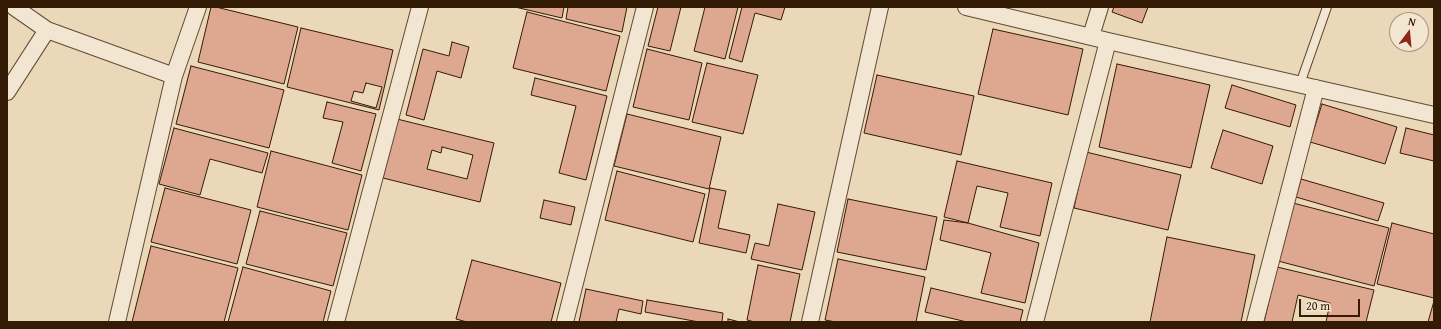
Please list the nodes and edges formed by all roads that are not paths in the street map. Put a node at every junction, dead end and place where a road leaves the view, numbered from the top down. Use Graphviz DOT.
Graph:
graph roads {
  1 [pos="14,7"];
  2 [pos="198,7"];
  3 [pos="420,7"];
  4 [pos="645,7"];
  5 [pos="880,7"];
  6 [pos="966,7"];
  7 [pos="1100,7"];
  8 [pos="1327,7"];
  9 [pos="47,30"];
  10 [pos="1091,36"];
  11 [pos="1108,41"];
  12 [pos="174,76"];
  13 [pos="1300,84"];
  14 [pos="1316,88"];
  15 [pos="7,92"];
  16 [pos="1434,115"];
  17 [pos="117,322"];
  18 [pos="336,322"];
  19 [pos="565,322"];
  20 [pos="810,322"];
  21 [pos="1035,322"];
  22 [pos="1255,322"];
  1 -- 9 [label="street"];
  2 -- 12 [label="street"];
  3 -- 18 [label="street"];
  4 -- 19 [label="street"];
  5 -- 20 [label="street"];
  6 -- 10 [label="street"];
  7 -- 10 [label="street"];
  8 -- 13 [label="lane"];
  9 -- 12 [label="street"];
  9 -- 15 [label="street"];
  10 -- 11 [label="street"];
  11 -- 13 [label="street"];
  11 -- 21 [label="street"];
  12 -- 17 [label="street"];
  13 -- 14 [label="street"];
  14 -- 16 [label="street"];
  14 -- 22 [label="street"];
}
